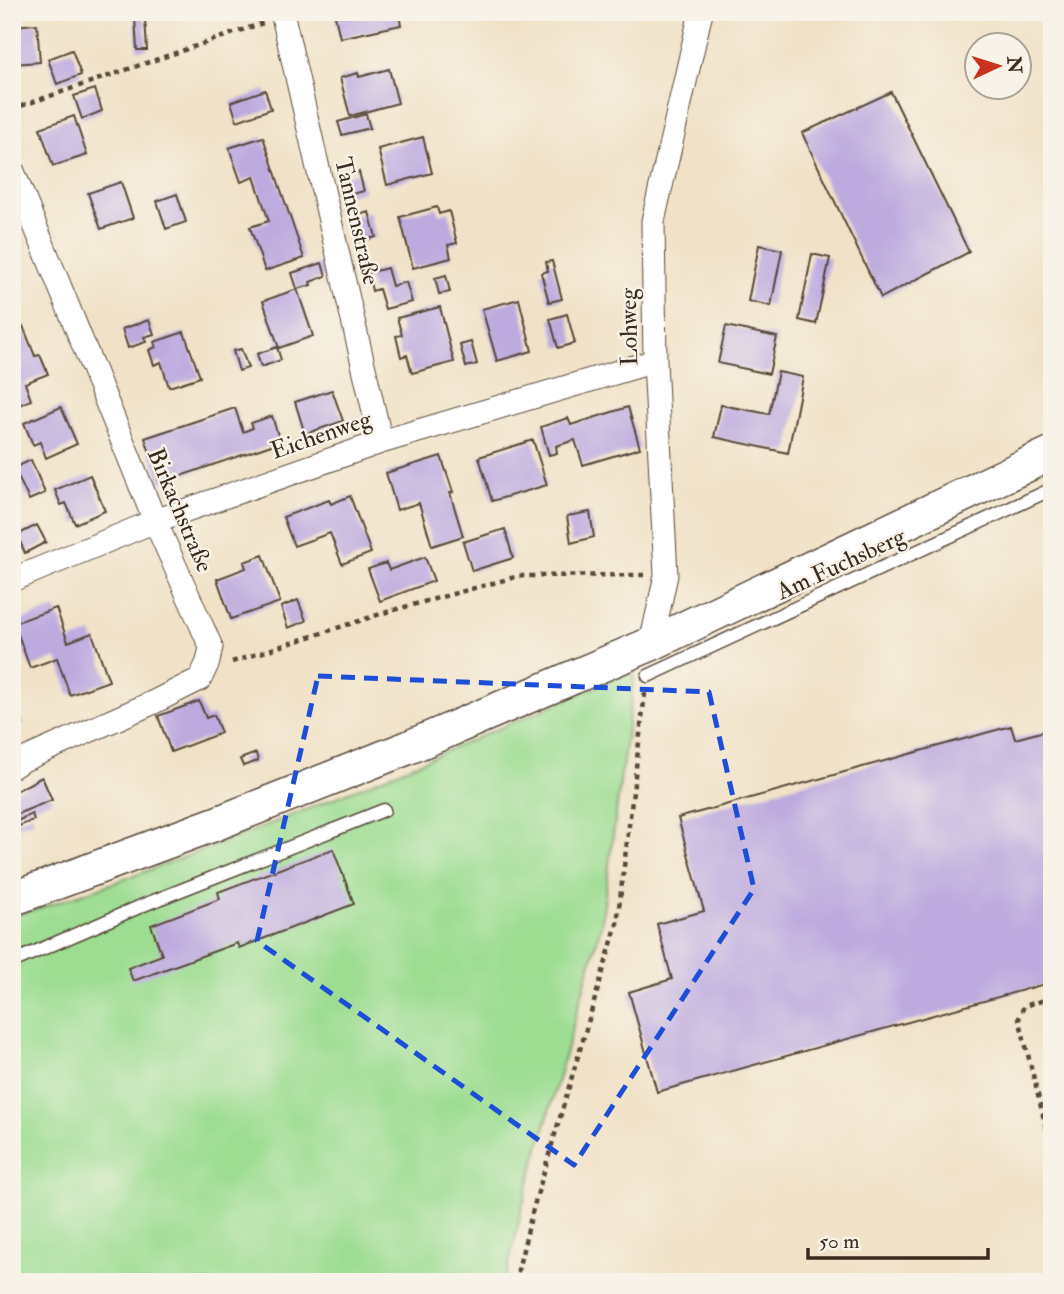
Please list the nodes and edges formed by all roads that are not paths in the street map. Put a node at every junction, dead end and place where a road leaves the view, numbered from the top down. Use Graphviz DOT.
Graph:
graph roads {
  1 [pos="701,12"];
  2 [pos="282,14"];
  3 [pos="12,169"];
  4 [pos="655,361"];
  5 [pos="381,442"];
  6 [pos="1052,453"];
  7 [pos="1052,489"];
  8 [pos="155,521"];
  9 [pos="12,580"];
  10 [pos="649,660"];
  11 [pos="12,767"];
  12 [pos="384,810"];
  13 [pos="12,899"];
  14 [pos="12,962"];
  1 -- 4 [label="street, Lohweg"];
  2 -- 5 [label="street, Tannenstraße"];
  3 -- 8 [label="street, Birkachstraße"];
  4 -- 5 [label="street, Eichenweg"];
  4 -- 10 [label="street, Lohweg"];
  5 -- 8 [label="street, Eichenweg"];
  6 -- 10 [label="street"];
  7 -- 10 [label="lane, Am Fuchsberg"];
  8 -- 9 [label="street, Eichenweg"];
  8 -- 11 [label="street, Birkachstraße"];
  10 -- 13 [label="street"];
  12 -- 14 [label="lane"];
}
